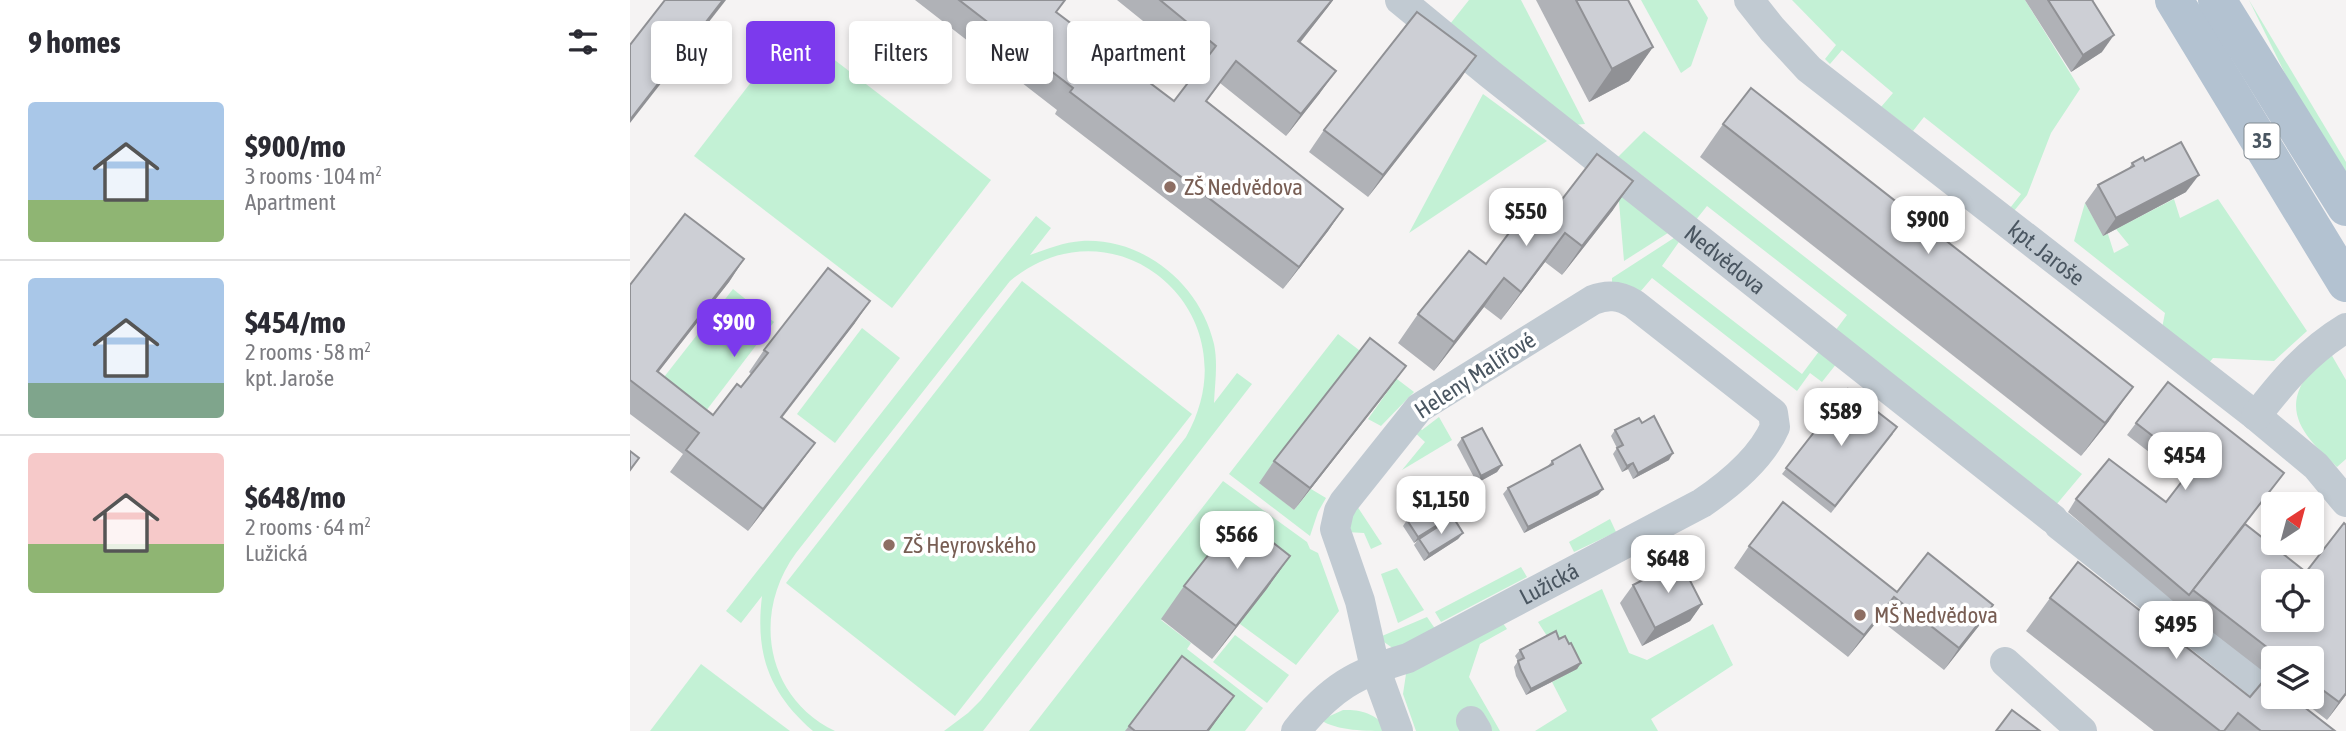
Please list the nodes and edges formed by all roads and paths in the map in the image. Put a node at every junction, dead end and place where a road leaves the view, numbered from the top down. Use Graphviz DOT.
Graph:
graph roads {
  1 [pos="1400,0"];
  2 [pos="1749,0"];
  3 [pos="2174,0"];
  4 [pos="2227,10"];
  5 [pos="2346,207"];
  6 [pos="2346,284"];
  7 [pos="2346,328"];
  8 [pos="1706,360"];
  9 [pos="2256,416"];
  10 [pos="2346,502"];
  11 [pos="2005,662"];
  12 [pos="1375,668"];
  13 [pos="2261,685"];
  14 [pos="1296,731"];
  15 [pos="1398,731"];
  16 [pos="2082,731"];
  1 -- 13 [label="street, Nedvědova"];
  2 -- 9 [label="street, kpt. Jaroše"];
  3 -- 6 [label="main road, 35"];
  4 -- 5 [label="main road, 35"];
  7 -- 9 [label="street"];
  8 -- 12 [label="street, Lužická"];
  8 -- 12 [label="street, Heleny Malířové"];
  9 -- 10 [label="street, kpt. Jaroše"];
  11 -- 16 [label="street"];
  12 -- 14 [label="street, Lužická"];
  12 -- 15 [label="street, Heleny Malířové"];
}
